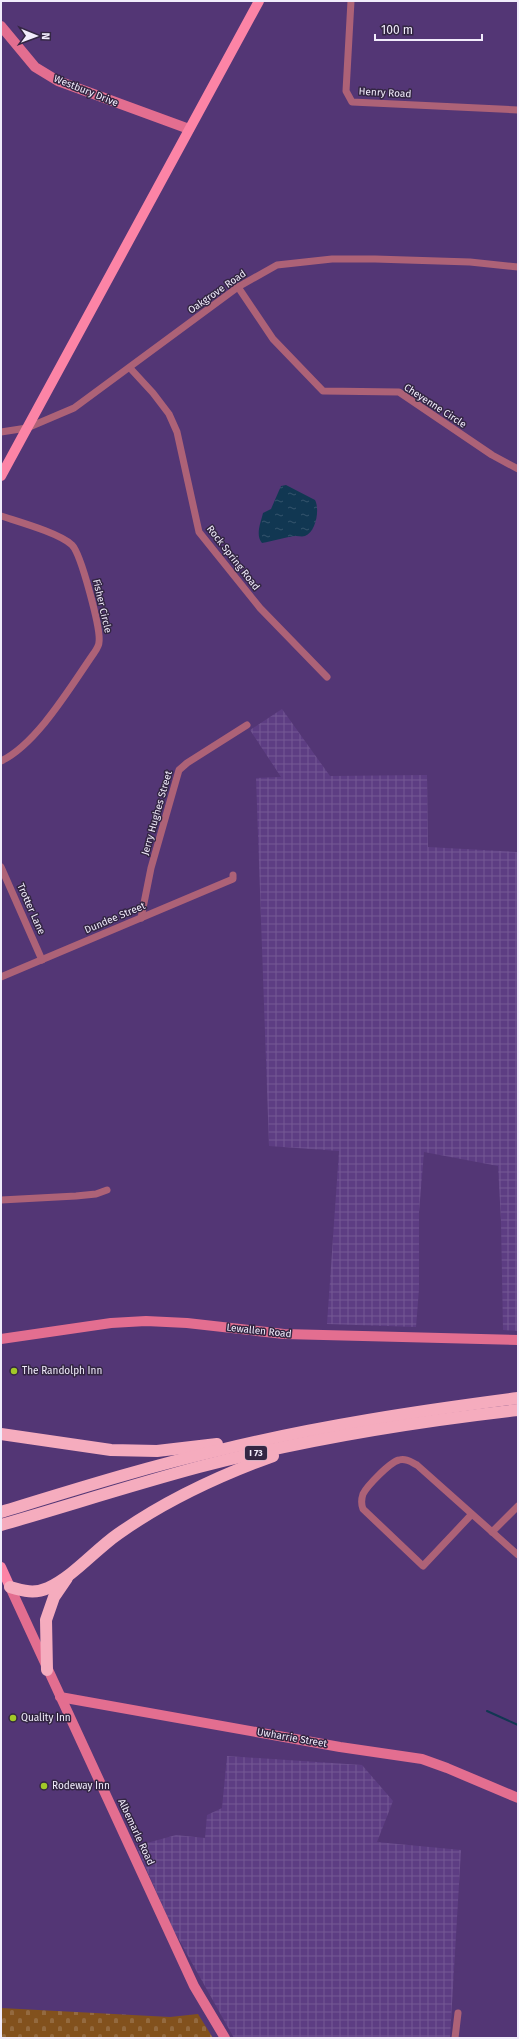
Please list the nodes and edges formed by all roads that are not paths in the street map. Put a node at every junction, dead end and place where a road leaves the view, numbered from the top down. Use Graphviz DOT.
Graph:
graph roads {
  1 [pos="259,1"];
  2 [pos="352,1"];
  3 [pos="1,26"];
  4 [pos="518,110"];
  5 [pos="189,129"];
  6 [pos="518,267"];
  7 [pos="238,287"];
  8 [pos="130,368"];
  9 [pos="27,428"];
  10 [pos="1,432"];
  11 [pos="518,469"];
  12 [pos="1,476"];
  13 [pos="1,516"];
  14 [pos="327,677"];
  15 [pos="246,725"];
  16 [pos="1,761"];
  17 [pos="1,867"];
  18 [pos="233,875"];
  19 [pos="141,918"];
  20 [pos="42,960"];
  21 [pos="1,978"];
  22 [pos="107,1190"];
  23 [pos="1,1200"];
  24 [pos="1,1339"];
  25 [pos="518,1340"];
  26 [pos="518,1398"];
  27 [pos="518,1410"];
  28 [pos="1,1434"];
  29 [pos="287,1435"];
  30 [pos="314,1442"];
  31 [pos="518,1506"];
  32 [pos="1,1512"];
  33 [pos="472,1514"];
  34 [pos="26,1518"];
  35 [pos="1,1525"];
  36 [pos="1,1531"];
  37 [pos="492,1532"];
  38 [pos="518,1555"];
  39 [pos="1,1567"];
  40 [pos="70,1574"];
  41 [pos="10,1587"];
  42 [pos="47,1670"];
  43 [pos="60,1697"];
  44 [pos="518,1798"];
  45 [pos="458,2013"];
  46 [pos="225,2038"];
  47 [pos="455,2038"];
  1 -- 5 [label="main road"];
  2 -- 4 [label="street, Henry Road"];
  3 -- 5 [label="street, Westbury Drive"];
  5 -- 9 [label="main road"];
  6 -- 7 [label="street, Oakgrove Road"];
  7 -- 8 [label="street, Oakgrove Road"];
  7 -- 11 [label="street, Cheyenne Circle"];
  8 -- 9 [label="street, Oakgrove Road"];
  8 -- 14 [label="street, Rock Spring Road"];
  9 -- 10 [label="street, Oakgrove Road"];
  9 -- 12 [label="main road"];
  13 -- 16 [label="street, Fisher Circle"];
  15 -- 19 [label="street, Jerry Hughes Street"];
  17 -- 20 [label="street, Trotter Lane"];
  18 -- 19 [label="street, Dundee Street"];
  19 -- 20 [label="street, Dundee Street"];
  20 -- 21 [label="street, Dundee Street"];
  22 -- 23 [label="street"];
  24 -- 25 [label="street, Lewallen Road"];
  26 -- 29 [label="highway, I 73"];
  27 -- 30 [label="highway, I 73"];
  28 -- 29 [label="highway"];
  29 -- 32 [label="highway, I 73"];
  30 -- 34 [label="highway, I 73"];
  30 -- 40 [label="highway"];
  31 -- 37 [label="street"];
  33 -- 33 [label="street"];
  33 -- 37 [label="street"];
  34 -- 35 [label="highway, I 73"];
  34 -- 36 [label="highway"];
  37 -- 38 [label="street"];
  39 -- 41 [label="main road, Albemarle Road"];
  40 -- 41 [label="highway"];
  40 -- 42 [label="highway"];
  41 -- 42 [label="street, Albemarle Road"];
  42 -- 43 [label="street, Albemarle Road"];
  43 -- 44 [label="street, Uwharrie Street"];
  43 -- 46 [label="street, Albemarle Road"];
  45 -- 47 [label="street"];
}
